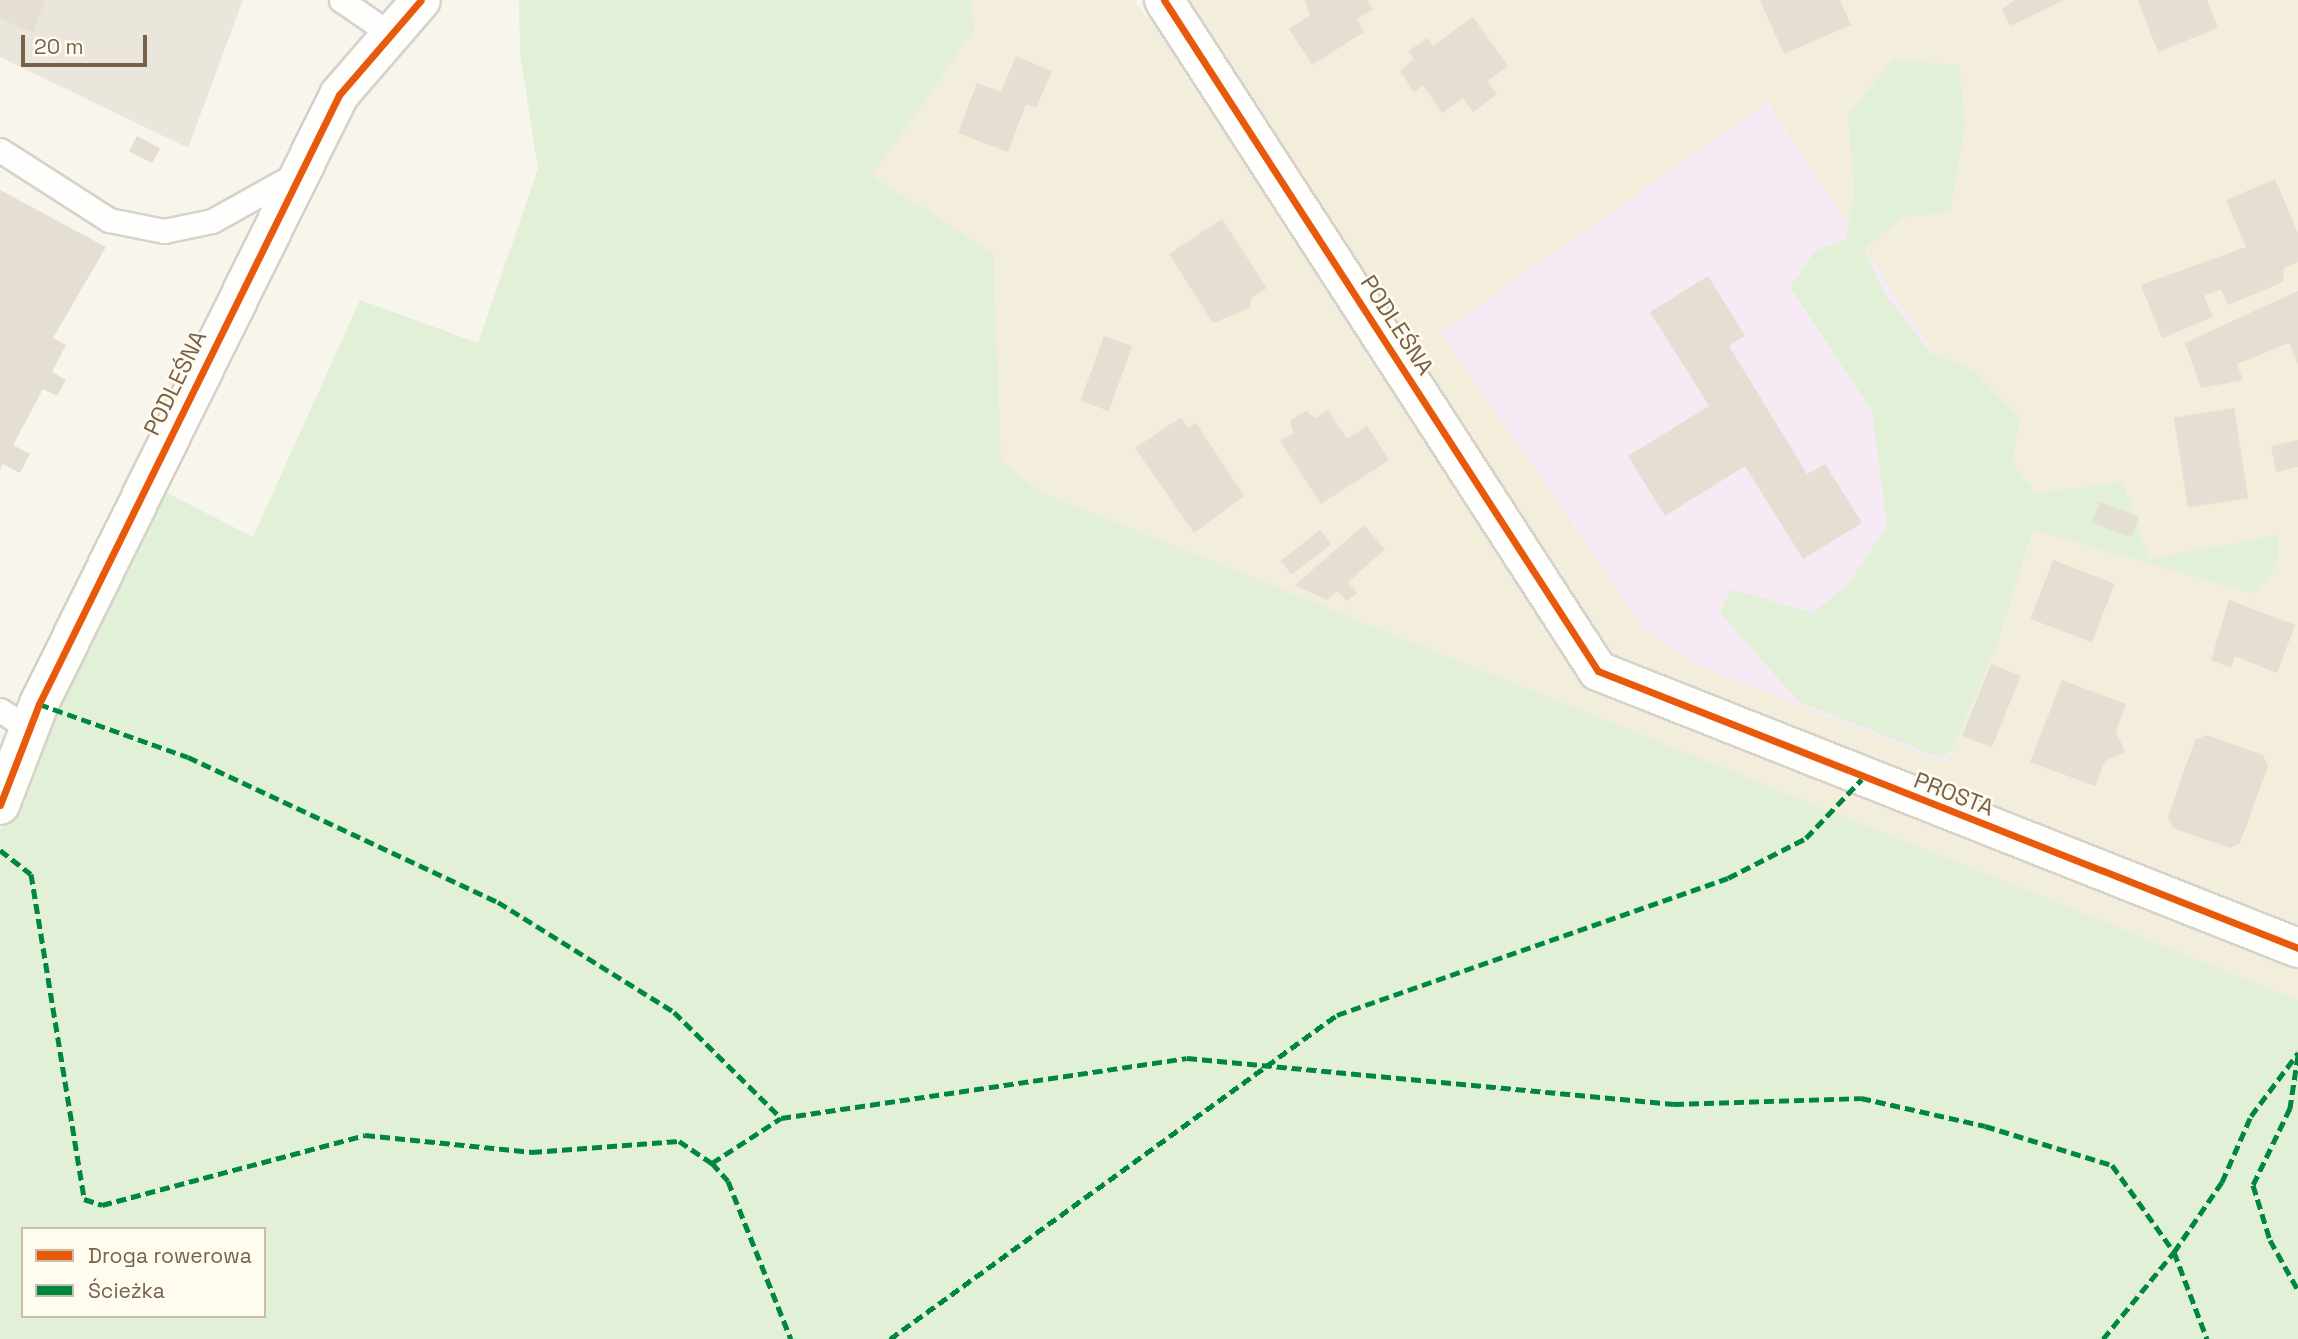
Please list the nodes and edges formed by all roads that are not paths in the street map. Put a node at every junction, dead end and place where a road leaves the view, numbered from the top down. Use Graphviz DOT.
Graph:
graph roads {
  1 [pos="341,0"];
  2 [pos="421,0"];
  3 [pos="1164,0"];
  4 [pos="388,33"];
  5 [pos="0,150"];
  6 [pos="302,171"];
  7 [pos="1598,671"];
  8 [pos="15,720"];
  9 [pos="2,796"];
  10 [pos="2298,948"];
  1 -- 4 [label="lane"];
  2 -- 4 [label="street, PODLEŚNA"];
  3 -- 7 [label="street, PODLEŚNA"];
  4 -- 6 [label="street, PODLEŚNA"];
  5 -- 6 [label="lane"];
  6 -- 8 [label="street, PODLEŚNA"];
  7 -- 10 [label="street, PROSTA"];
  8 -- 9 [label="street, PODLEŚNA"];
}
